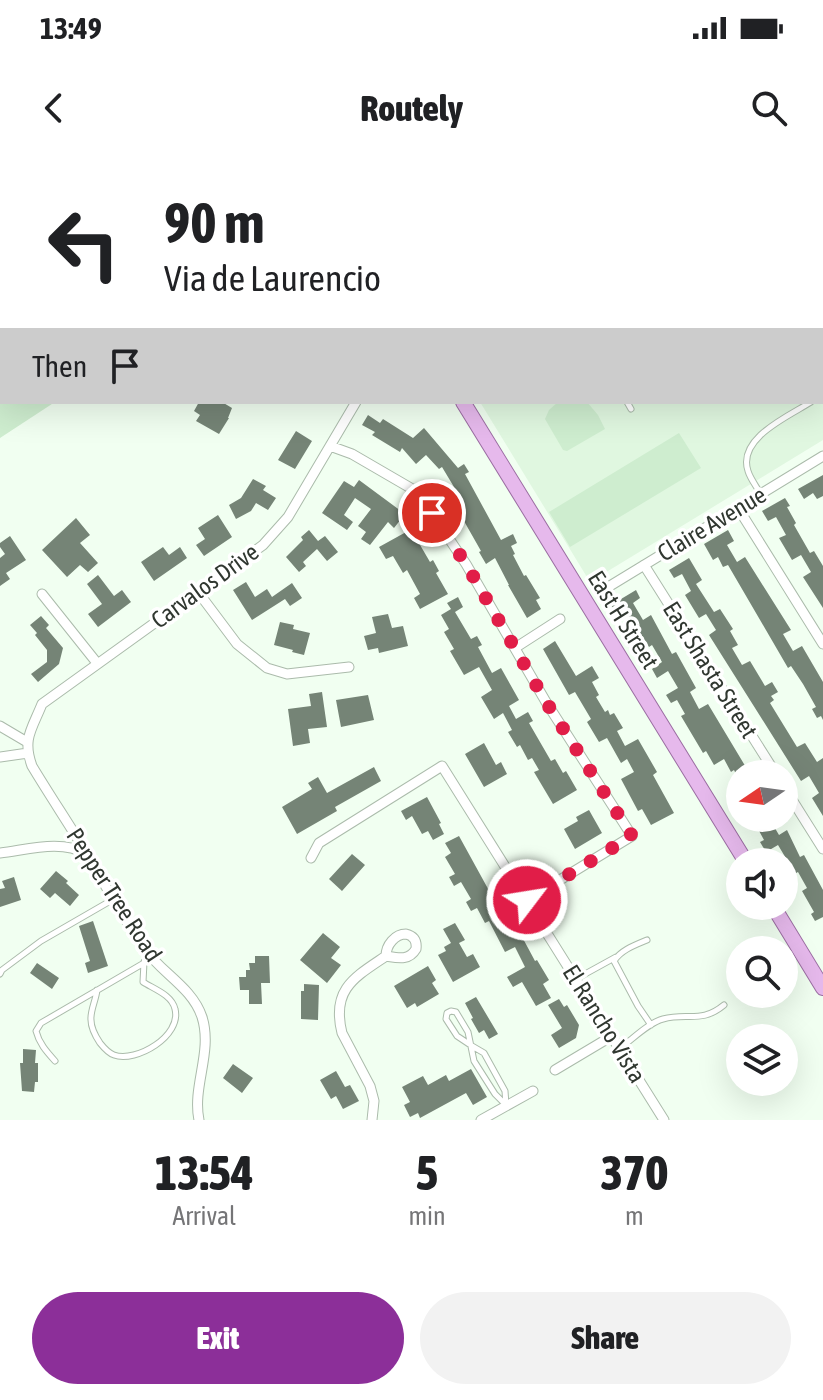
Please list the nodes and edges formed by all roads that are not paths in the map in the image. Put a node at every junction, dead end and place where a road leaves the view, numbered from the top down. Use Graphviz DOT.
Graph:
graph roads {
  1 [pos="355,404"];
  2 [pos="464,404"];
  3 [pos="628,404"];
  4 [pos="808,404"];
  5 [pos="631,409"];
  6 [pos="330,446"];
  7 [pos="823,456"];
  8 [pos="761,494"];
  9 [pos="738,508"];
  10 [pos="644,565"];
  11 [pos="198,592"];
  12 [pos="600,592"];
  13 [pos="42,594"];
  14 [pos="560,619"];
  15 [pos="823,644"];
  16 [pos="515,648"];
  17 [pos="97,663"];
  18 [pos="349,667"];
  19 [pos="0,726"];
  20 [pos="27,742"];
  21 [pos="28,753"];
  22 [pos="0,757"];
  23 [pos="767,760"];
  24 [pos="798,809"];
  25 [pos="737,848"];
  26 [pos="823,849"];
  27 [pos="0,853"];
  28 [pos="87,855"];
  29 [pos="311,858"];
  30 [pos="113,900"];
  31 [pos="527,900"];
  32 [pos="782,920"];
  33 [pos="647,940"];
  34 [pos="386,956"];
  35 [pos="617,957"];
  36 [pos="148,960"];
  37 [pos="0,974"];
  38 [pos="575,980"];
  39 [pos="823,988"];
  40 [pos="97,990"];
  41 [pos="724,1005"];
  42 [pos="651,1025"];
  43 [pos="612,1036"];
  44 [pos="472,1046"];
  45 [pos="619,1049"];
  46 [pos="55,1061"];
  47 [pos="555,1070"];
  48 [pos="533,1091"];
  49 [pos="506,1105"];
  50 [pos="199,1120"];
  51 [pos="372,1120"];
  52 [pos="481,1120"];
  53 [pos="664,1120"];
  1 -- 6 [label="street, Carvalos Drive"];
  2 -- 25 [label="main road, East H Street"];
  3 -- 5 [label="lane"];
  4 -- 8 [label="lane"];
  6 -- 11 [label="street, Carvalos Drive"];
  6 -- 16 [label="street"];
  7 -- 8 [label="street, Claire Avenue"];
  8 -- 9 [label="street, Claire Avenue"];
  9 -- 10 [label="street, Claire Avenue"];
  9 -- 15 [label="street"];
  10 -- 12 [label="street, Claire Avenue"];
  10 -- 23 [label="street, East Shasta Street"];
  11 -- 17 [label="street, Carvalos Drive"];
  11 -- 18 [label="street"];
  13 -- 17 [label="street"];
  14 -- 16 [label="street"];
  16 -- 31 [label="street"];
  17 -- 20 [label="street, Carvalos Drive"];
  19 -- 20 [label="street"];
  20 -- 21 [label="street, Pepper Tree Road"];
  21 -- 22 [label="street"];
  21 -- 28 [label="street, Pepper Tree Road"];
  24 -- 26 [label="street"];
  27 -- 28 [label="street"];
  28 -- 30 [label="street, Pepper Tree Road"];
  29 -- 31 [label="street, El Rancho Vista"];
  30 -- 36 [label="street, Pepper Tree Road"];
  30 -- 37 [label="lane"];
  31 -- 38 [label="street, El Rancho Vista"];
  32 -- 39 [label="main road"];
  33 -- 35 [label="lane"];
  34 -- 51 [label="street"];
  35 -- 38 [label="lane"];
  35 -- 42 [label="lane"];
  36 -- 40 [label="lane"];
  36 -- 40 [label="lane"];
  36 -- 50 [label="street, Pepper Tree Road"];
  38 -- 43 [label="street, El Rancho Vista"];
  40 -- 46 [label="lane"];
  41 -- 42 [label="lane"];
  42 -- 45 [label="lane"];
  43 -- 45 [label="street, El Rancho Vista"];
  43 -- 47 [label="street"];
  44 -- 44 [label="lane"];
  44 -- 49 [label="lane"];
  44 -- 49 [label="lane"];
  45 -- 53 [label="street, El Rancho Vista"];
  48 -- 49 [label="street"];
  49 -- 52 [label="street"];
}
